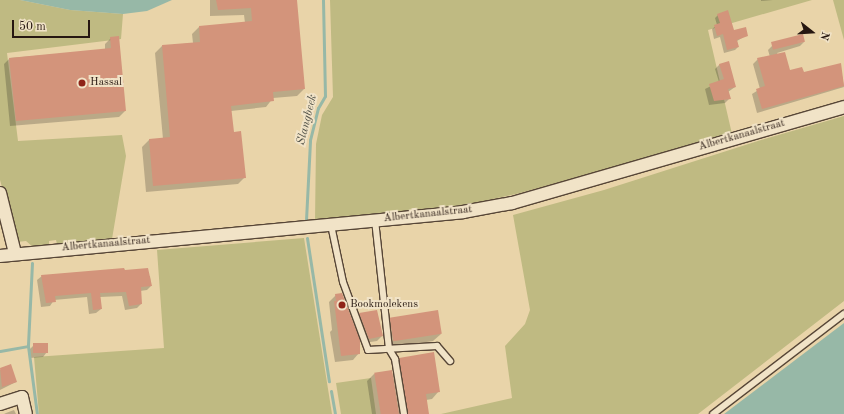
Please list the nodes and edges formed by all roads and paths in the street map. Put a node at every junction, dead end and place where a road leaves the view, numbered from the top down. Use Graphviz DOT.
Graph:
graph roads {
  1 [pos="844,107"];
  2 [pos="0,193"];
  3 [pos="375,220"];
  4 [pos="331,225"];
  5 [pos="15,253"];
  6 [pos="0,256"];
  7 [pos="844,314"];
  8 [pos="389,349"];
  9 [pos="450,361"];
  10 [pos="0,404"];
  11 [pos="26,414"];
  12 [pos="404,414"];
  13 [pos="713,414"];
  1 -- 3 [label="street, Albertkanaalstraat"];
  2 -- 5 [label="street"];
  3 -- 4 [label="street, Albertkanaalstraat"];
  3 -- 8 [label="lane"];
  4 -- 5 [label="street, Albertkanaalstraat"];
  4 -- 8 [label="lane"];
  5 -- 6 [label="street, Albertkanaalstraat"];
  7 -- 13 [label="lane"];
  8 -- 9 [label="lane"];
  8 -- 12 [label="lane"];
  10 -- 11 [label="street"];
}
